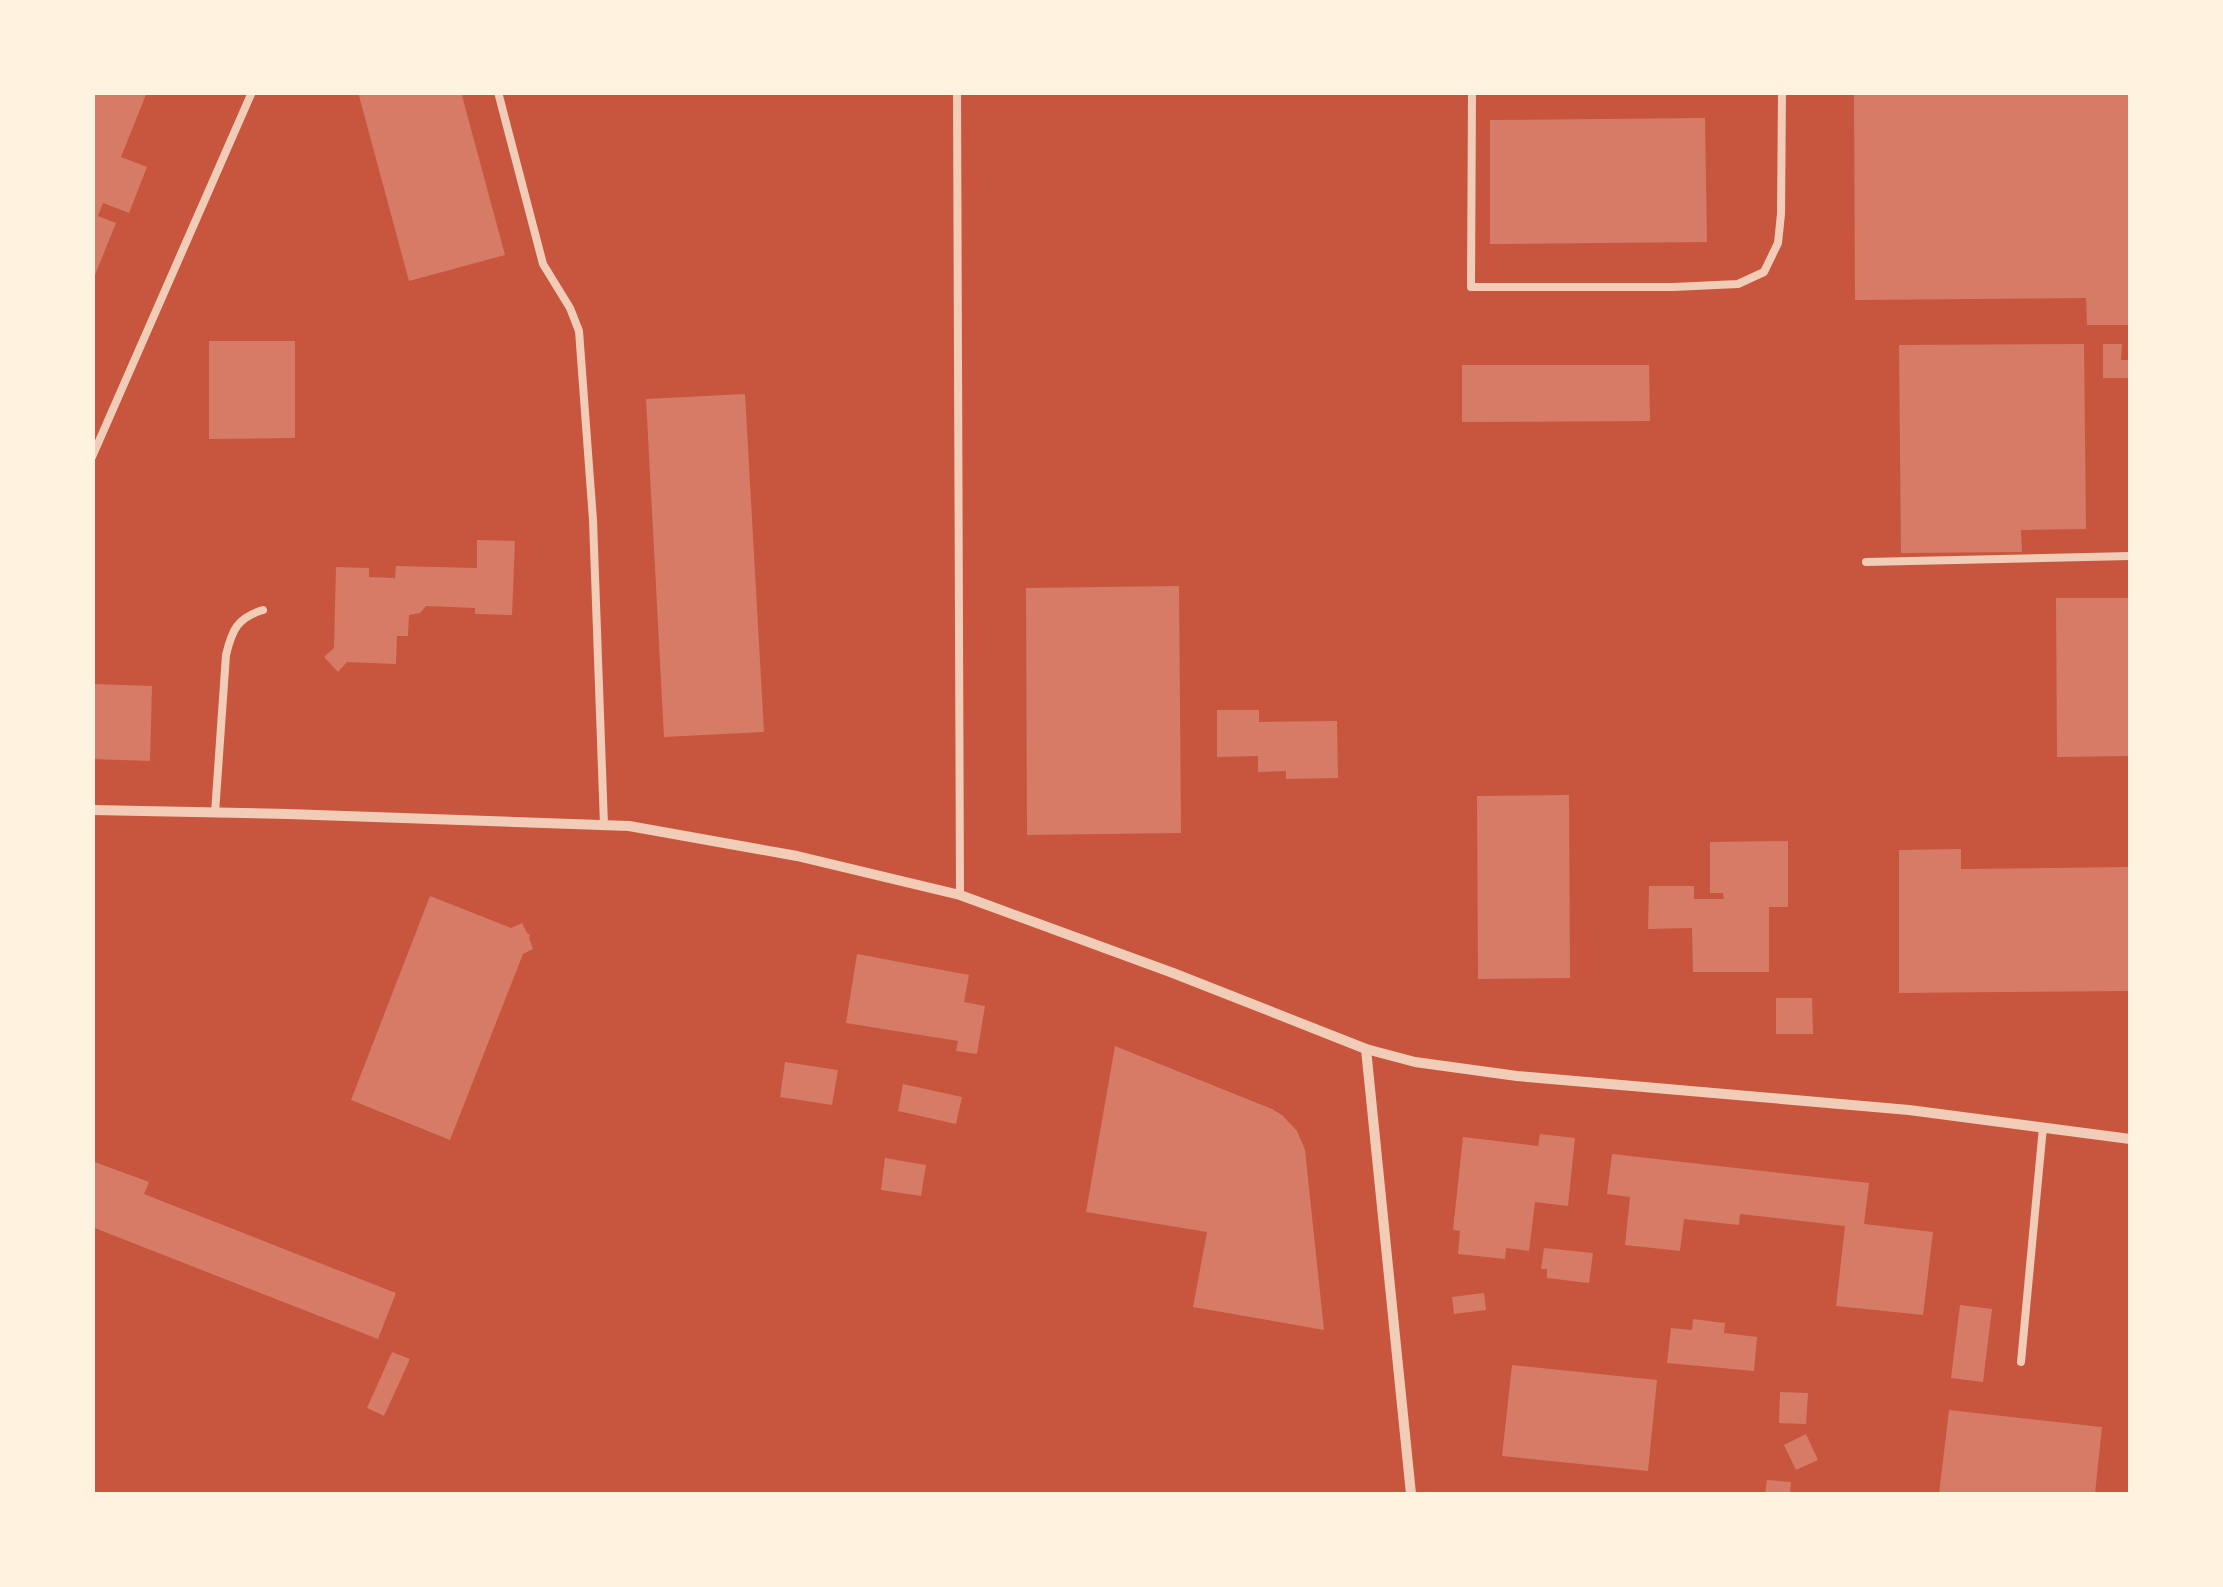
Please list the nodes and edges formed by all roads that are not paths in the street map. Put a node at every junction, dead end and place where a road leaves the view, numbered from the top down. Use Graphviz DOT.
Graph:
graph roads {
  1 [pos="252,92"];
  2 [pos="498,92"];
  3 [pos="956,92"];
  4 [pos="1472,92"];
  5 [pos="1782,92"];
  6 [pos="92,458"];
  7 [pos="2130,556"];
  8 [pos="1866,562"];
  9 [pos="263,610"];
  10 [pos="92,810"];
  11 [pos="216,813"];
  12 [pos="604,825"];
  13 [pos="960,894"];
  14 [pos="1366,1049"];
  15 [pos="2043,1127"];
  16 [pos="2130,1139"];
  17 [pos="2021,1362"];
  18 [pos="1411,1494"];
  1 -- 6 [label="lane"];
  2 -- 12 [label="lane"];
  3 -- 13 [label="lane"];
  4 -- 5 [label="lane"];
  7 -- 8 [label="lane"];
  9 -- 11 [label="lane"];
  10 -- 11 [label="street"];
  11 -- 12 [label="street"];
  12 -- 13 [label="street"];
  13 -- 14 [label="street"];
  14 -- 15 [label="street"];
  14 -- 18 [label="street"];
  15 -- 16 [label="street"];
  15 -- 17 [label="lane"];
}
